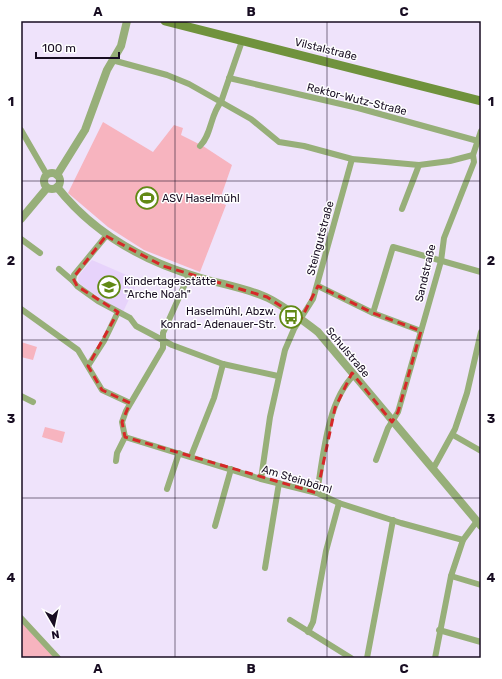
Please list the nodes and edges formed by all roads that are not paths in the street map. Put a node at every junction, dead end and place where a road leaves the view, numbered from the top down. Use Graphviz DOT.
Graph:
graph roads {
  1 [pos="127,21"];
  2 [pos="165,21"];
  3 [pos="242,41"];
  4 [pos="112,60"];
  5 [pos="230,78"];
  6 [pos="481,101"];
  7 [pos="221,102"];
  8 [pos="21,130"];
  9 [pos="481,131"];
  10 [pos="478,141"];
  11 [pos="200,146"];
  12 [pos="476,152"];
  13 [pos="352,159"];
  14 [pos="419,165"];
  15 [pos="47,175"];
  16 [pos="57,175"];
  17 [pos="57,187"];
  18 [pos="47,188"];
  19 [pos="402,209"];
  20 [pos="21,219"];
  21 [pos="106,236"];
  22 [pos="21,239"];
  23 [pos="40,253"];
  24 [pos="441,261"];
  25 [pos="59,269"];
  26 [pos="481,272"];
  27 [pos="189,275"];
  28 [pos="73,281"];
  29 [pos="318,286"];
  30 [pos="21,308"];
  31 [pos="118,312"];
  32 [pos="373,313"];
  33 [pos="301,319"];
  34 [pos="421,331"];
  35 [pos="481,332"];
  36 [pos="164,340"];
  37 [pos="223,364"];
  38 [pos="88,366"];
  39 [pos="354,375"];
  40 [pos="278,376"];
  41 [pos="21,396"];
  42 [pos="33,402"];
  43 [pos="130,403"];
  44 [pos="392,422"];
  45 [pos="453,435"];
  46 [pos="125,437"];
  47 [pos="481,451"];
  48 [pos="178,453"];
  49 [pos="191,456"];
  50 [pos="376,460"];
  51 [pos="116,461"];
  52 [pos="231,469"];
  53 [pos="433,469"];
  54 [pos="262,479"];
  55 [pos="279,483"];
  56 [pos="167,489"];
  57 [pos="317,493"];
  58 [pos="339,503"];
  59 [pos="392,520"];
  60 [pos="479,524"];
  61 [pos="215,526"];
  62 [pos="463,540"];
  63 [pos="265,568"];
  64 [pos="450,576"];
  65 [pos="481,585"];
  66 [pos="21,618"];
  67 [pos="290,620"];
  68 [pos="439,630"];
  69 [pos="308,632"];
  70 [pos="481,642"];
  71 [pos="58,658"];
  72 [pos="352,658"];
  73 [pos="367,658"];
  74 [pos="435,658"];
  1 -- 4 [label="street"];
  2 -- 3 [label="main road, Vilstalstraße"];
  3 -- 5 [label="street"];
  3 -- 6 [label="main road, Vilstalstraße"];
  4 -- 7 [label="street"];
  4 -- 16 [label="street"];
  5 -- 7 [label="street"];
  5 -- 10 [label="street, Rektor-Wutz-Straße"];
  7 -- 11 [label="street"];
  7 -- 13 [label="street"];
  8 -- 15 [label="street"];
  9 -- 10 [label="street, Sandstraße"];
  10 -- 12 [label="street, Sandstraße"];
  12 -- 14 [label="street"];
  12 -- 24 [label="street, Sandstraße"];
  13 -- 14 [label="street"];
  13 -- 29 [label="street, Steingutstraße"];
  14 -- 19 [label="street"];
  15 -- 16 [label="street"];
  15 -- 18 [label="street"];
  16 -- 17 [label="street"];
  17 -- 18 [label="street"];
  17 -- 21 [label="street, Schulstraße"];
  18 -- 20 [label="street"];
  21 -- 27 [label="street, Schulstraße"];
  21 -- 28 [label="street"];
  22 -- 23 [label="street"];
  24 -- 26 [label="street"];
  24 -- 32 [label="street"];
  24 -- 34 [label="street, Sandstraße"];
  25 -- 28 [label="street"];
  27 -- 33 [label="street, Schulstraße"];
  27 -- 36 [label="street"];
  28 -- 31 [label="street"];
  29 -- 32 [label="street"];
  29 -- 33 [label="street, Steingutstraße"];
  30 -- 38 [label="street"];
  31 -- 36 [label="street"];
  31 -- 38 [label="street"];
  32 -- 34 [label="street"];
  33 -- 39 [label="street, Schulstraße"];
  33 -- 40 [label="street, Steingutstraße"];
  34 -- 44 [label="street, Sandstraße"];
  35 -- 45 [label="street"];
  36 -- 37 [label="street"];
  36 -- 43 [label="street"];
  37 -- 40 [label="street"];
  37 -- 49 [label="street"];
  38 -- 43 [label="street"];
  39 -- 44 [label="street, Schulstraße"];
  39 -- 57 [label="street"];
  40 -- 54 [label="street, Steingutstraße"];
  41 -- 42 [label="street"];
  43 -- 46 [label="street"];
  44 -- 50 [label="street, Sandstraße"];
  44 -- 53 [label="street, Schulstraße"];
  45 -- 47 [label="street"];
  45 -- 53 [label="street"];
  46 -- 48 [label="street, Am Steinbörnl"];
  46 -- 51 [label="street"];
  48 -- 49 [label="street, Am Steinbörnl"];
  48 -- 56 [label="street"];
  49 -- 52 [label="street, Am Steinbörnl"];
  52 -- 54 [label="street, Am Steinbörnl"];
  52 -- 61 [label="street"];
  53 -- 60 [label="street, Schulstraße"];
  54 -- 55 [label="street, Am Steinbörnl"];
  55 -- 57 [label="street, Am Steinbörnl"];
  55 -- 63 [label="street"];
  57 -- 58 [label="street, Am Steinbörnl"];
  58 -- 59 [label="street, Am Steinbörnl"];
  58 -- 69 [label="street"];
  59 -- 62 [label="street, Am Steinbörnl"];
  59 -- 73 [label="street"];
  60 -- 62 [label="street"];
  62 -- 64 [label="street"];
  64 -- 65 [label="street"];
  64 -- 68 [label="street"];
  66 -- 71 [label="street"];
  67 -- 69 [label="street"];
  68 -- 70 [label="street"];
  68 -- 74 [label="street"];
  69 -- 72 [label="street"];
}
